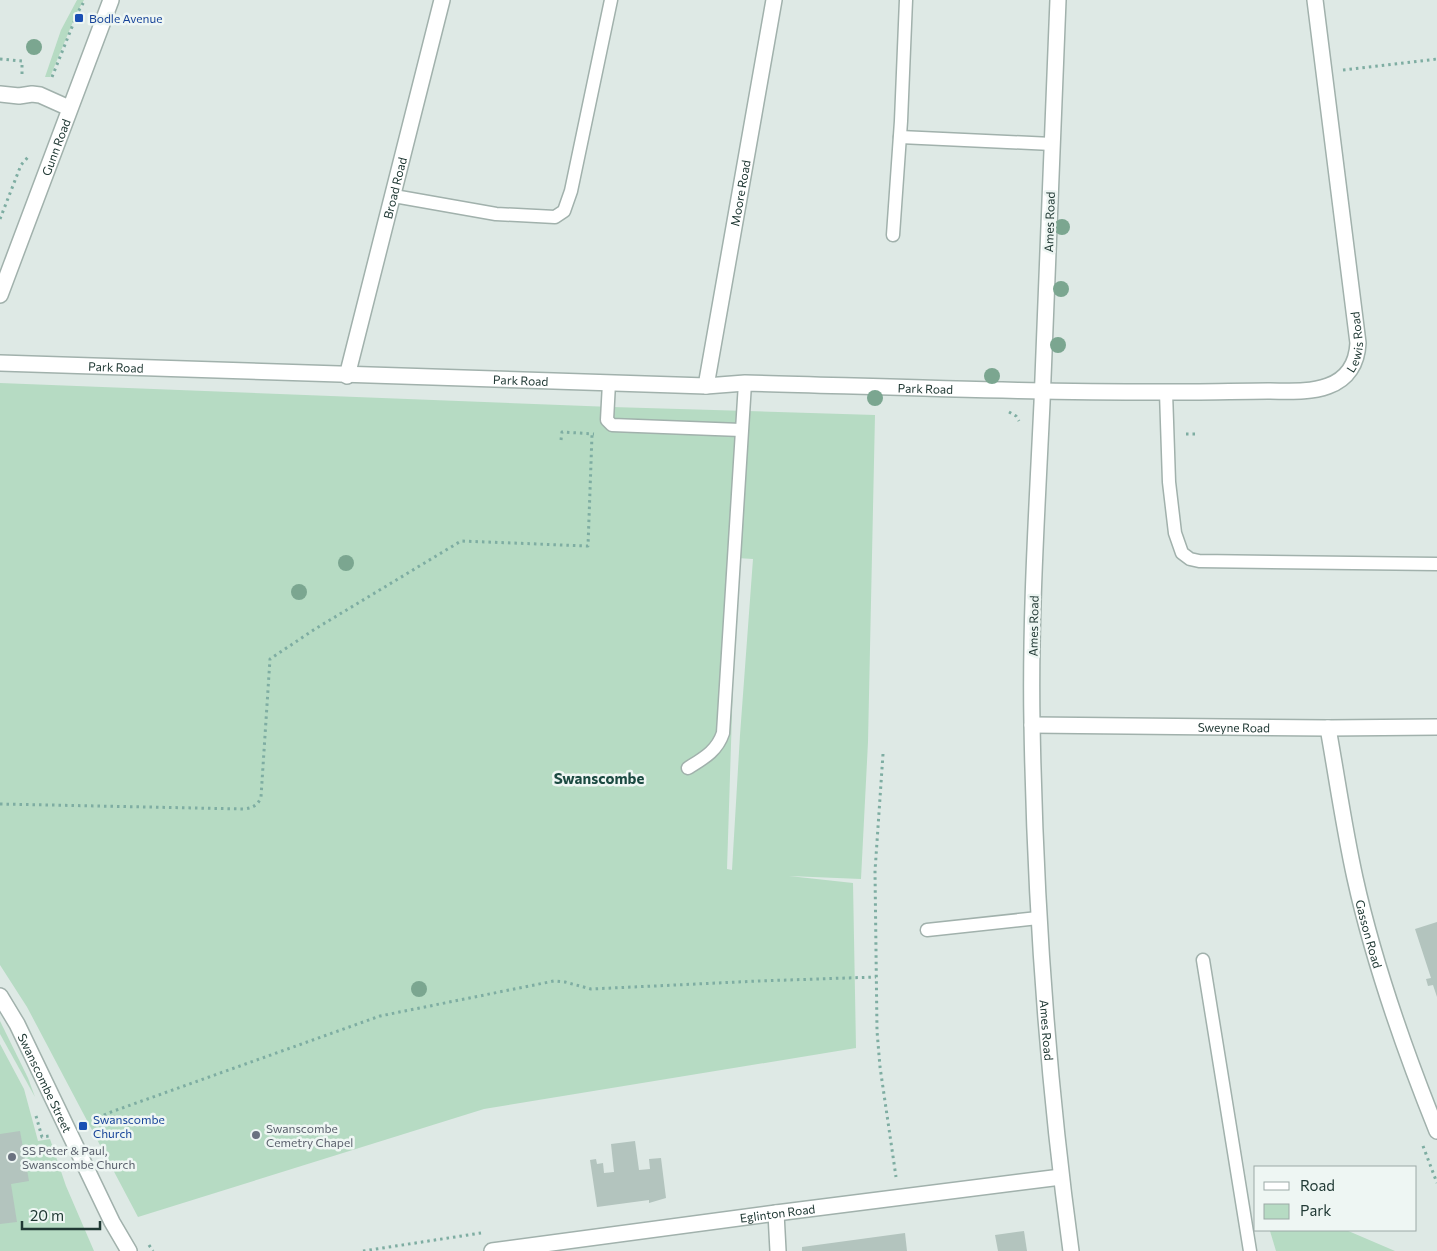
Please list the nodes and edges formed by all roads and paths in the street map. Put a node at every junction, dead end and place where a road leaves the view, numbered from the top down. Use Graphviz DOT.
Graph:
graph roads {
  1 [pos="110,0"];
  2 [pos="442,0"];
  3 [pos="611,0"];
  4 [pos="774,0"];
  5 [pos="906,0"];
  6 [pos="1058,0"];
  7 [pos="1315,0"];
  8 [pos="0,59"];
  9 [pos="1437,59"];
  10 [pos="1341,61"];
  11 [pos="1342,70"];
  12 [pos="22,75"];
  13 [pos="1344,78"];
  14 [pos="0,94"];
  15 [pos="69,108"];
  16 [pos="900,137"];
  17 [pos="1052,144"];
  18 [pos="394,196"];
  19 [pos="893,234"];
  20 [pos="0,295"];
  21 [pos="0,363"];
  22 [pos="347,376"];
  23 [pos="745,382"];
  24 [pos="609,383"];
  25 [pos="706,386"];
  26 [pos="1042,391"];
  27 [pos="1166,392"];
  28 [pos="607,420"];
  29 [pos="741,430"];
  30 [pos="592,435"];
  31 [pos="561,440"];
  32 [pos="1437,564"];
  33 [pos="1032,725"];
  34 [pos="1437,727"];
  35 [pos="1328,728"];
  36 [pos="883,754"];
  37 [pos="688,768"];
  38 [pos="0,804"];
  39 [pos="1038,918"];
  40 [pos="927,930"];
  41 [pos="1203,960"];
  42 [pos="876,977"];
  43 [pos="0,996"];
  44 [pos="86,1122"];
  45 [pos="1437,1131"];
  46 [pos="1422,1145"];
  47 [pos="1060,1177"];
  48 [pos="897,1181"];
  49 [pos="1437,1183"];
  50 [pos="776,1213"];
  51 [pos="129,1251"];
  52 [pos="492,1251"];
  53 [pos="778,1251"];
  54 [pos="1071,1251"];
  55 [pos="1250,1251"];
  1 -- 15 [label="street, Gunn Road"];
  2 -- 18 [label="street, Broad Road"];
  3 -- 18 [label="lane"];
  4 -- 25 [label="street, Moore Road"];
  5 -- 16 [label="lane"];
  6 -- 17 [label="street, Ames Road"];
  7 -- 27 [label="street, Lewis Road"];
  8 -- 12 [label="path"];
  9 -- 11 [label="path"];
  10 -- 11 [label="path"];
  11 -- 13 [label="path"];
  14 -- 15 [label="street"];
  15 -- 20 [label="street, Gunn Road"];
  16 -- 17 [label="lane"];
  16 -- 19 [label="lane"];
  17 -- 26 [label="street, Ames Road"];
  18 -- 22 [label="street, Broad Road"];
  21 -- 22 [label="street, Park Road"];
  22 -- 24 [label="street, Park Road"];
  23 -- 25 [label="street, Park Road"];
  23 -- 26 [label="street, Park Road"];
  23 -- 29 [label="lane"];
  24 -- 25 [label="street, Park Road"];
  24 -- 28 [label="lane"];
  26 -- 27 [label="street, Lewis Road"];
  26 -- 33 [label="street, Ames Road"];
  27 -- 32 [label="lane"];
  28 -- 29 [label="lane"];
  28 -- 30 [label="path"];
  29 -- 37 [label="lane"];
  30 -- 31 [label="path"];
  30 -- 38 [label="path"];
  33 -- 35 [label="street, Sweyne Road"];
  33 -- 39 [label="street, Ames Road"];
  34 -- 35 [label="street, Sweyne Road"];
  35 -- 45 [label="street, Gasson Road"];
  36 -- 42 [label="path"];
  39 -- 40 [label="lane"];
  39 -- 47 [label="street, Ames Road"];
  41 -- 55 [label="lane"];
  42 -- 44 [label="path"];
  42 -- 48 [label="path"];
  43 -- 51 [label="street, Swanscombe Street"];
  46 -- 49 [label="path"];
  47 -- 50 [label="street, Eglinton Road"];
  47 -- 54 [label="street, Ames Road"];
  50 -- 52 [label="street, Eglinton Road"];
  50 -- 53 [label="street"];
}
